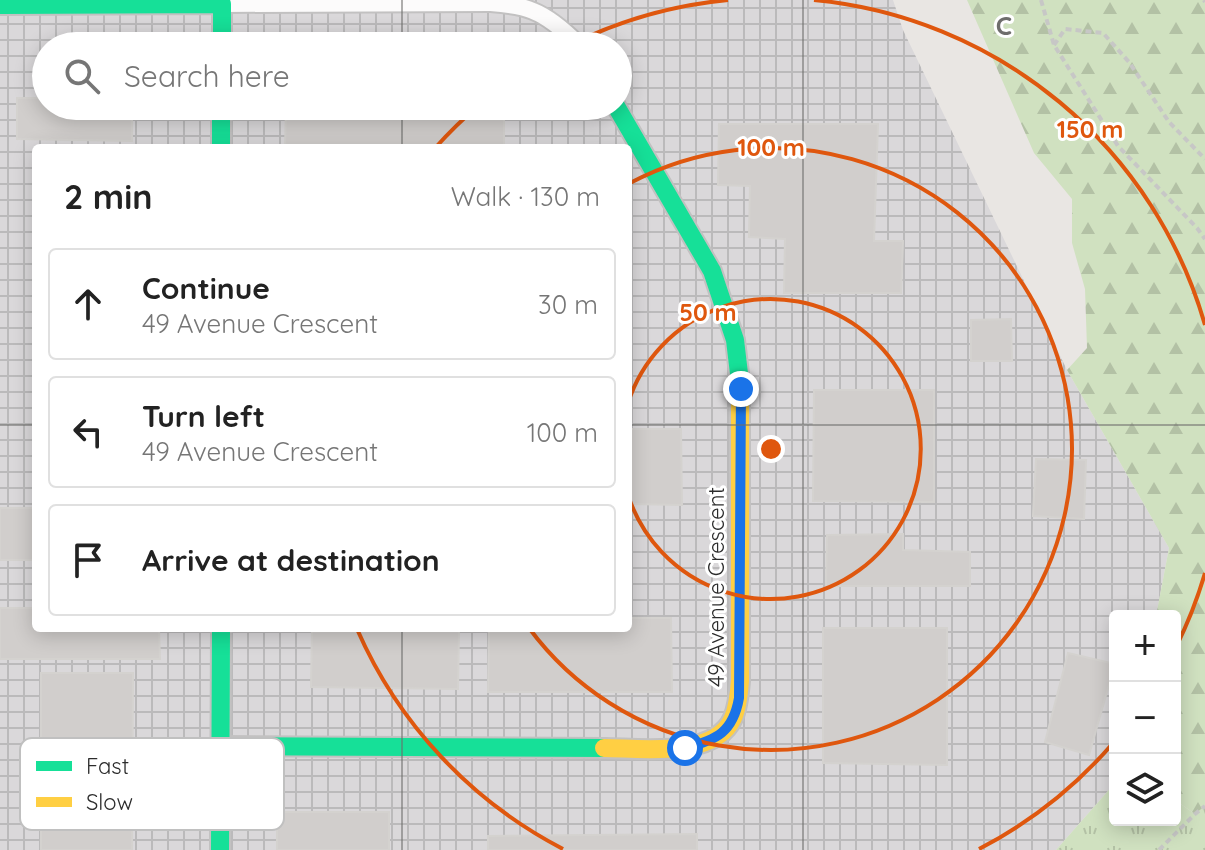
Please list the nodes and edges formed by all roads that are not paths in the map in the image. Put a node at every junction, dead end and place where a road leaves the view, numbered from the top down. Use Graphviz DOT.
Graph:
graph roads {
  1 [pos="222,2"];
  2 [pos="0,5"];
  3 [pos="222,32"];
  4 [pos="565,32"];
  5 [pos="221,120"];
  6 [pos="624,120"];
  7 [pos="221,144"];
  8 [pos="221,632"];
  9 [pos="221,738"];
  10 [pos="284,746"];
  11 [pos="220,830"];
  12 [pos="220,850"];
  1 -- 2 [label="street"];
  1 -- 3 [label="street"];
  1 -- 4 [label="street"];
  5 -- 7 [label="street"];
  6 -- 10 [label="street, 49 Avenue Crescent"];
  8 -- 9 [label="street"];
  11 -- 12 [label="street"];
}
